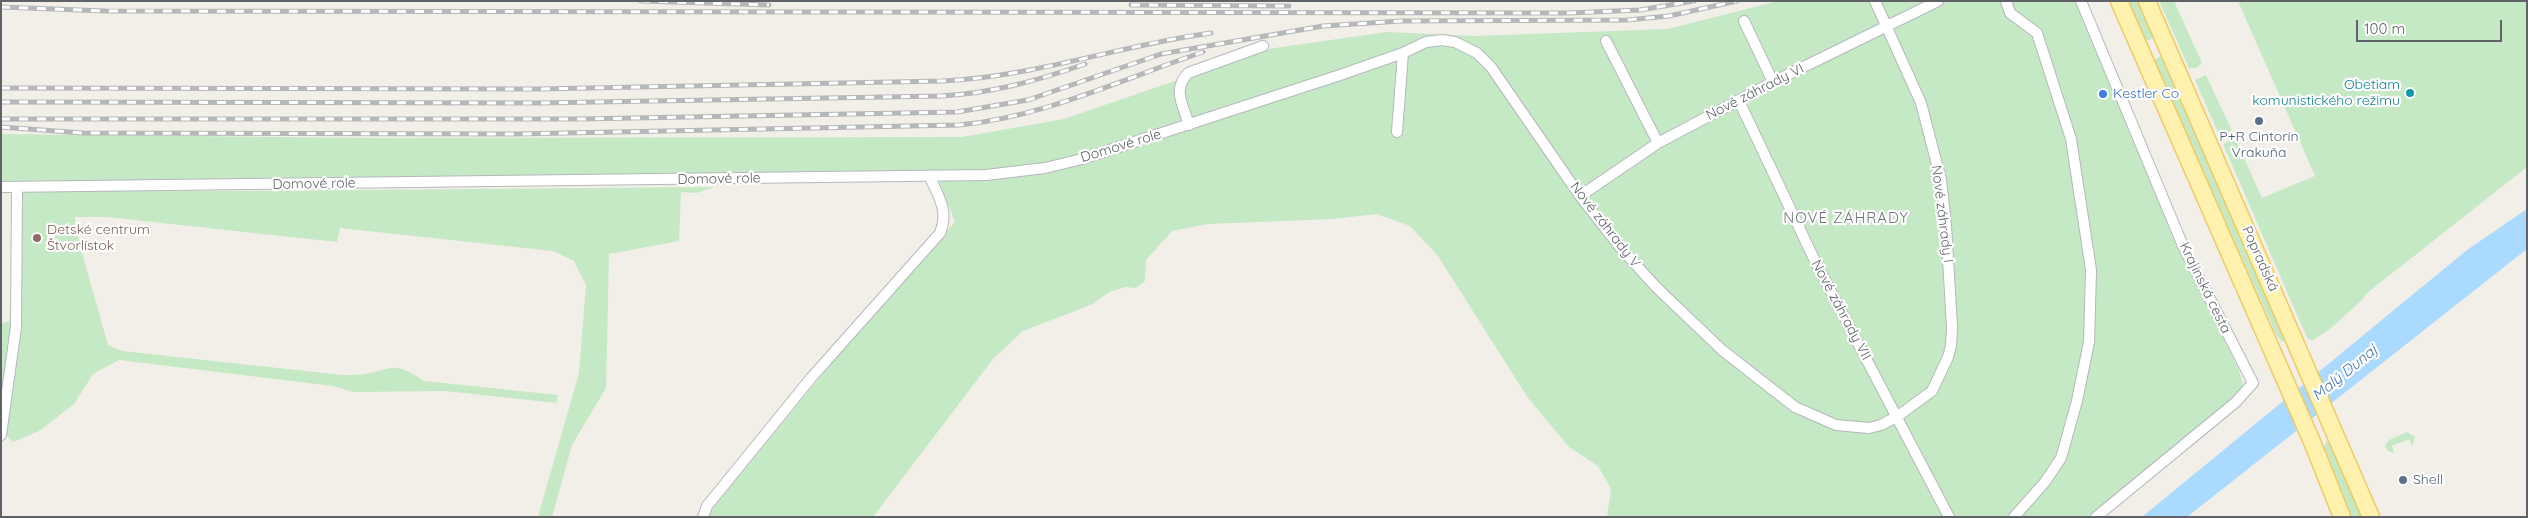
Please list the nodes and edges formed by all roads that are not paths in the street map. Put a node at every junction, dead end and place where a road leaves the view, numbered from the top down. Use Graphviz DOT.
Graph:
graph roads {
  1 [pos="1875,1"];
  2 [pos="1938,1"];
  3 [pos="2006,1"];
  4 [pos="2081,1"];
  5 [pos="2118,1"];
  6 [pos="2148,1"];
  7 [pos="1744,20"];
  8 [pos="1887,26"];
  9 [pos="1606,42"];
  10 [pos="1263,46"];
  11 [pos="1403,53"];
  12 [pos="1772,82"];
  13 [pos="1739,101"];
  14 [pos="1189,125"];
  15 [pos="1397,132"];
  16 [pos="1658,143"];
  17 [pos="930,177"];
  18 [pos="1,187"];
  19 [pos="17,187"];
  20 [pos="1580,196"];
  21 [pos="1898,416"];
  22 [pos="1,435"];
  23 [pos="703,517"];
  24 [pos="1949,517"];
  25 [pos="2014,517"];
  26 [pos="2096,517"];
  27 [pos="2342,517"];
  28 [pos="2371,517"];
  1 -- 8 [label="street, Nové záhrady I"];
  2 -- 8 [label="street, Nové záhrady VI"];
  3 -- 25 [label="street"];
  4 -- 26 [label="street, Krajinská cesta"];
  5 -- 27 [label="main road, Popradská"];
  6 -- 28 [label="main road, Popradská"];
  7 -- 12 [label="street"];
  8 -- 12 [label="street, Nové záhrady VI"];
  8 -- 21 [label="street, Nové záhrady I"];
  9 -- 16 [label="street"];
  10 -- 14 [label="street"];
  11 -- 14 [label="street, Domové role"];
  11 -- 15 [label="street"];
  11 -- 20 [label="street, Nové záhrady V"];
  12 -- 13 [label="street, Nové záhrady VI"];
  13 -- 16 [label="street, Nové záhrady VI"];
  13 -- 21 [label="street, Nové záhrady VII"];
  14 -- 17 [label="street, Domové role"];
  16 -- 20 [label="street, Nové záhrady VI"];
  17 -- 19 [label="street, Domové role"];
  17 -- 23 [label="street"];
  18 -- 19 [label="street, Domové role"];
  19 -- 22 [label="street"];
  20 -- 21 [label="street, Nové záhrady V"];
  21 -- 24 [label="street, Nové záhrady VII"];
}
